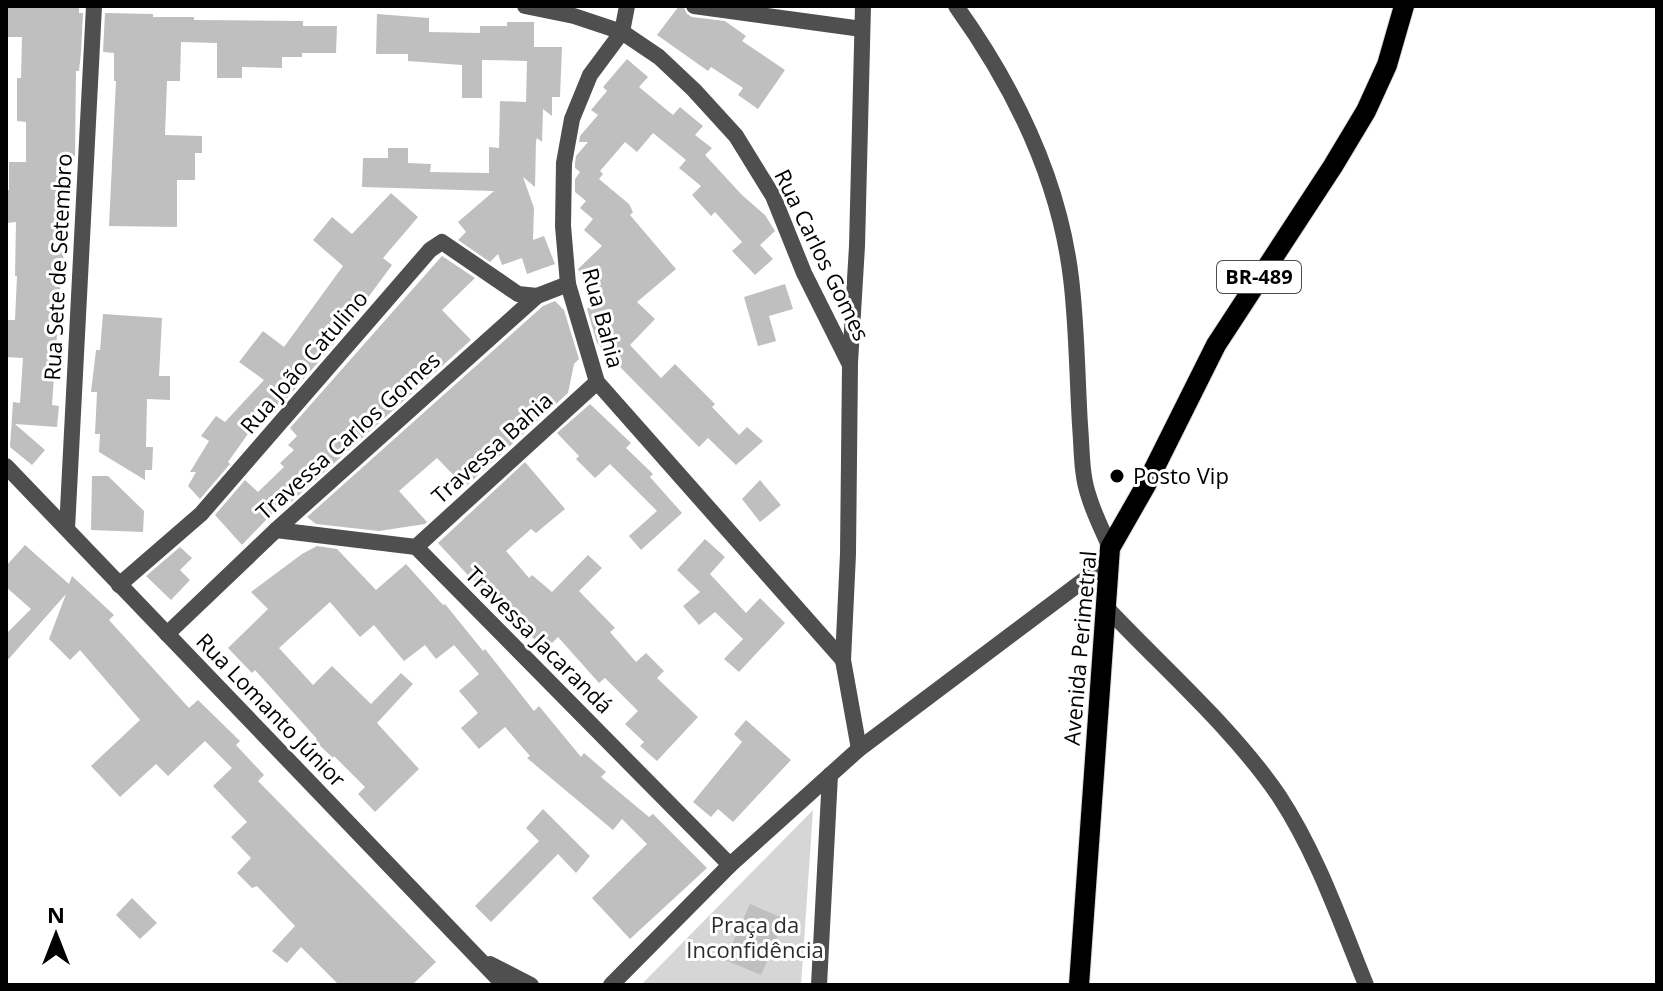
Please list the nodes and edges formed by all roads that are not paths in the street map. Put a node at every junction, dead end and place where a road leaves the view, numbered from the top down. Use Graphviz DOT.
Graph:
graph roads {
  1 [pos="94,6"];
  2 [pos="525,6"];
  3 [pos="627,6"];
  4 [pos="694,6"];
  5 [pos="863,6"];
  6 [pos="956,6"];
  7 [pos="1404,6"];
  8 [pos="862,29"];
  9 [pos="622,32"];
  10 [pos="568,284"];
  11 [pos="537,296"];
  12 [pos="850,365"];
  13 [pos="597,382"];
  14 [pos="6,466"];
  15 [pos="67,529"];
  16 [pos="276,530"];
  17 [pos="416,547"];
  18 [pos="1109,555"];
  19 [pos="119,585"];
  20 [pos="1105,606"];
  21 [pos="167,634"];
  22 [pos="843,660"];
  23 [pos="859,749"];
  24 [pos="830,775"];
  25 [pos="730,865"];
  26 [pos="481,960"];
  27 [pos="504,985"];
  28 [pos="531,985"];
  29 [pos="611,985"];
  30 [pos="819,985"];
  31 [pos="1079,985"];
  32 [pos="1366,985"];
  1 -- 15 [label="street, Rua Sete de Setembro"];
  2 -- 9 [label="street, Rua Carlos Gomes"];
  3 -- 9 [label="street, Rua Bahia"];
  4 -- 8 [label="street"];
  5 -- 8 [label="street"];
  6 -- 18 [label="street"];
  7 -- 18 [label="main road, Avenida Perimetral / BR-489"];
  8 -- 12 [label="street"];
  9 -- 10 [label="street, Rua Bahia"];
  9 -- 12 [label="street, Rua Carlos Gomes"];
  10 -- 11 [label="street, Travessa Carlos Gomes"];
  10 -- 13 [label="street, Rua Bahia"];
  11 -- 16 [label="street, Travessa Carlos Gomes"];
  11 -- 19 [label="street, Rua João Catulino"];
  12 -- 22 [label="street, Rua Carlos Gomes"];
  13 -- 17 [label="street, Travessa Bahia"];
  13 -- 22 [label="street, Rua Bahia"];
  14 -- 15 [label="street, Rua Lomanto Júnior"];
  15 -- 19 [label="street, Rua Lomanto Júnior"];
  16 -- 17 [label="street"];
  16 -- 21 [label="street, Travessa Carlos Gomes"];
  17 -- 25 [label="street, Travessa Jacarandá"];
  18 -- 20 [label="main road, Avenida Perimetral / BR-489"];
  18 -- 23 [label="street"];
  19 -- 21 [label="street, Rua Lomanto Júnior"];
  20 -- 31 [label="main road, Avenida Perimetral / BR-489"];
  20 -- 32 [label="street"];
  21 -- 26 [label="street, Rua Lomanto Júnior"];
  22 -- 23 [label="street, Rua Carlos Gomes"];
  23 -- 24 [label="street"];
  24 -- 25 [label="street"];
  24 -- 30 [label="street"];
  25 -- 29 [label="street"];
  26 -- 27 [label="street, Rua Lomanto Júnior"];
  26 -- 28 [label="street"];
}
